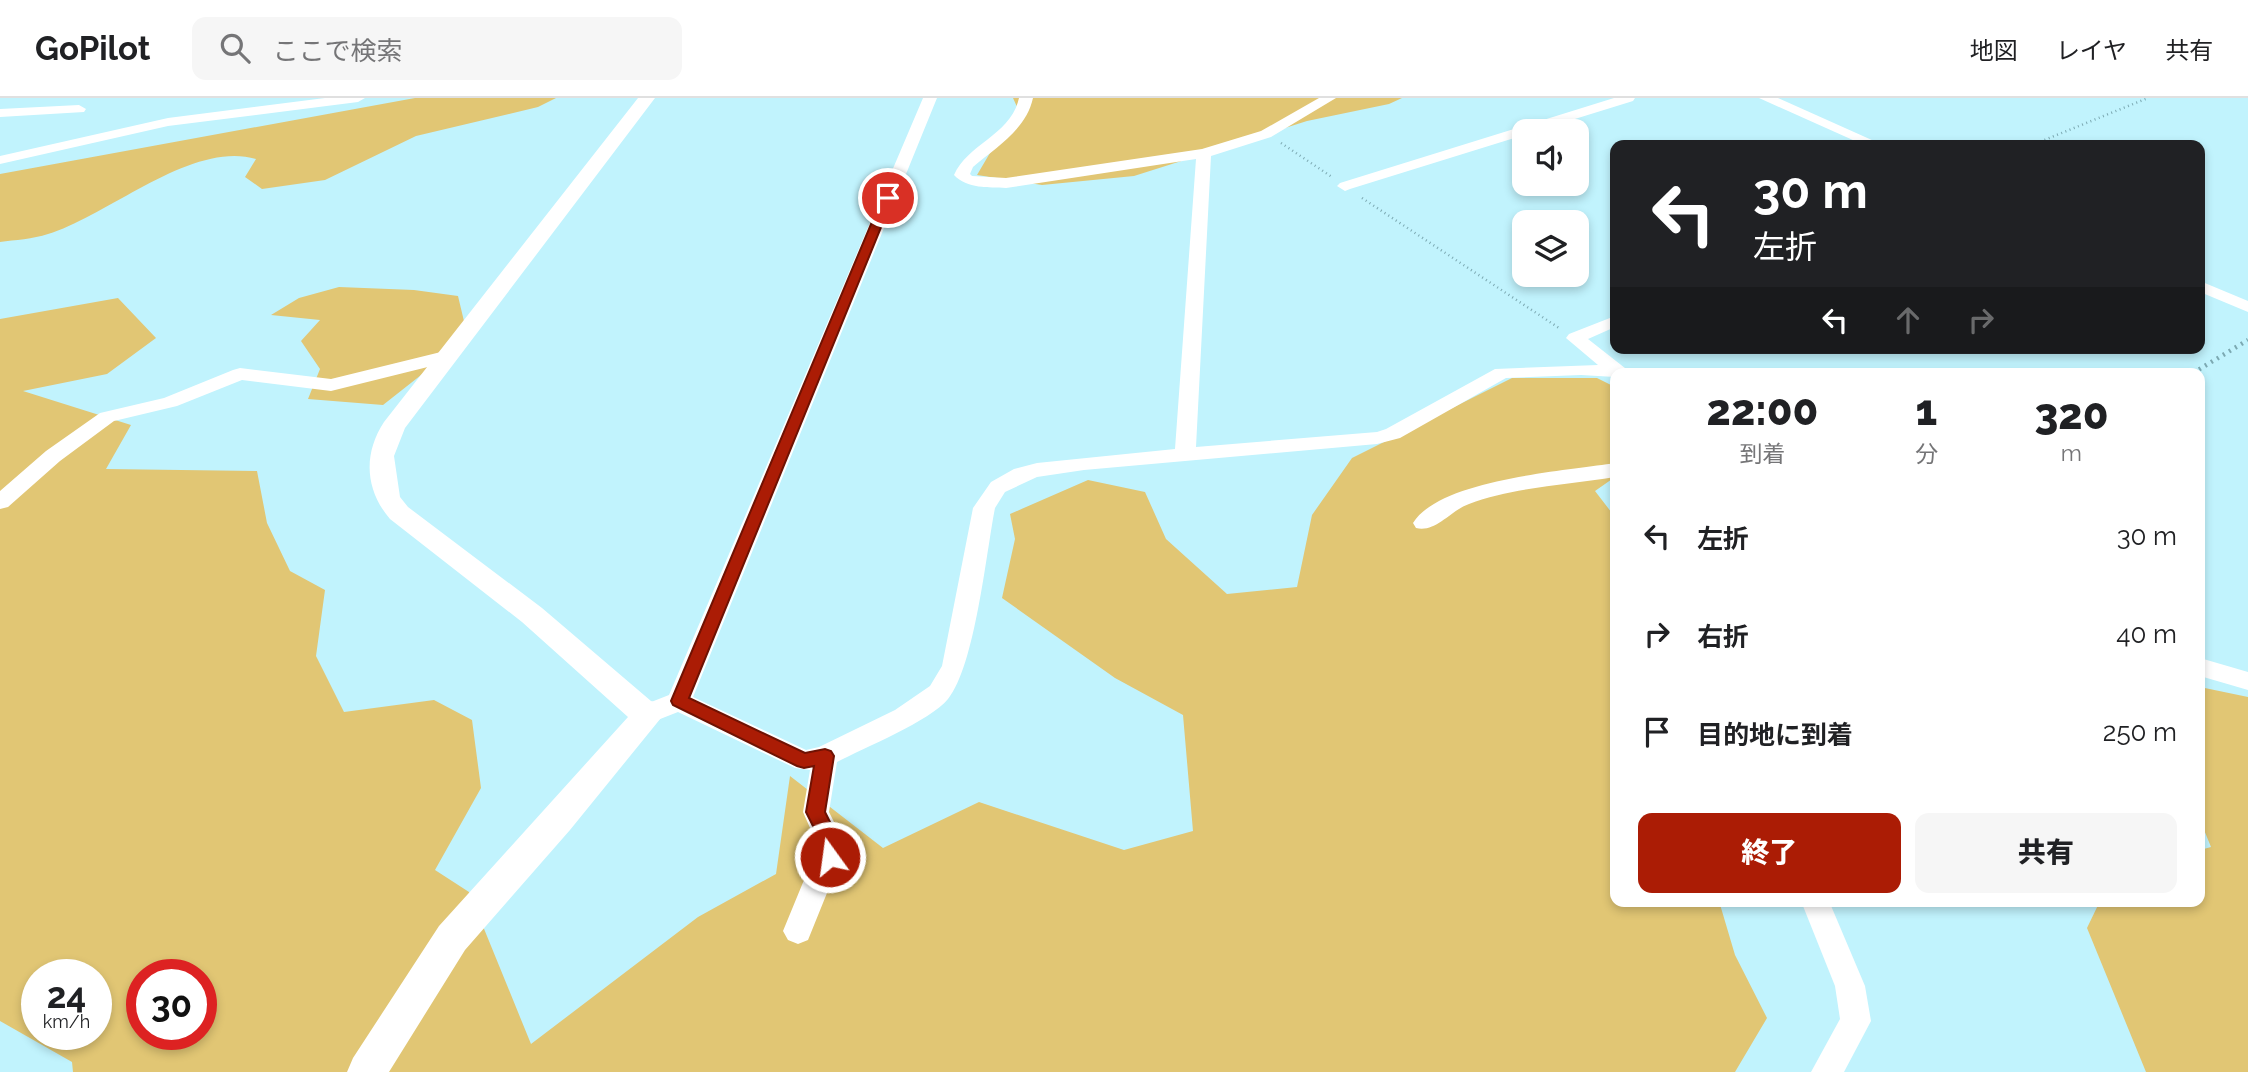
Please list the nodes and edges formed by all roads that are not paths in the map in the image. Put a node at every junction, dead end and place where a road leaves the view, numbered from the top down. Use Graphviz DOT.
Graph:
graph roads {
  1 [pos="358,98"];
  2 [pos="647,98"];
  3 [pos="930,98"];
  4 [pos="1026,98"];
  5 [pos="1329,98"];
  6 [pos="1628,98"];
  7 [pos="1766,98"];
  8 [pos="83,103"];
  9 [pos="0,113"];
  10 [pos="1864,140"];
  11 [pos="54,148"];
  12 [pos="1203,153"];
  13 [pos="0,160"];
  14 [pos="1345,186"];
  15 [pos="2205,288"];
  16 [pos="2248,307"];
  17 [pos="1610,323"];
  18 [pos="449,356"];
  19 [pos="1614,368"];
  20 [pos="1610,372"];
  21 [pos="1185,455"];
  22 [pos="1610,471"];
  23 [pos="0,502"];
  24 [pos="1424,523"];
  25 [pos="2205,668"];
  26 [pos="2248,681"];
  27 [pos="665,707"];
  28 [pos="825,756"];
  29 [pos="1817,907"];
  30 [pos="798,931"];
  31 [pos="367,1072"];
  32 [pos="1827,1072"];
  1 -- 11 [label="street"];
  2 -- 18 [label="street"];
  3 -- 27 [label="street"];
  4 -- 12 [label="street"];
  5 -- 12 [label="street"];
  6 -- 14 [label="street"];
  7 -- 10 [label="street"];
  8 -- 9 [label="street"];
  8 -- 11 [label="street"];
  11 -- 13 [label="street"];
  12 -- 21 [label="street"];
  15 -- 16 [label="street"];
  17 -- 19 [label="street"];
  18 -- 23 [label="street"];
  18 -- 27 [label="street"];
  20 -- 21 [label="street"];
  21 -- 28 [label="street"];
  22 -- 24 [label="street"];
  25 -- 26 [label="street"];
  27 -- 28 [label="street"];
  27 -- 31 [label="street"];
  28 -- 30 [label="street"];
  29 -- 32 [label="street"];
}
